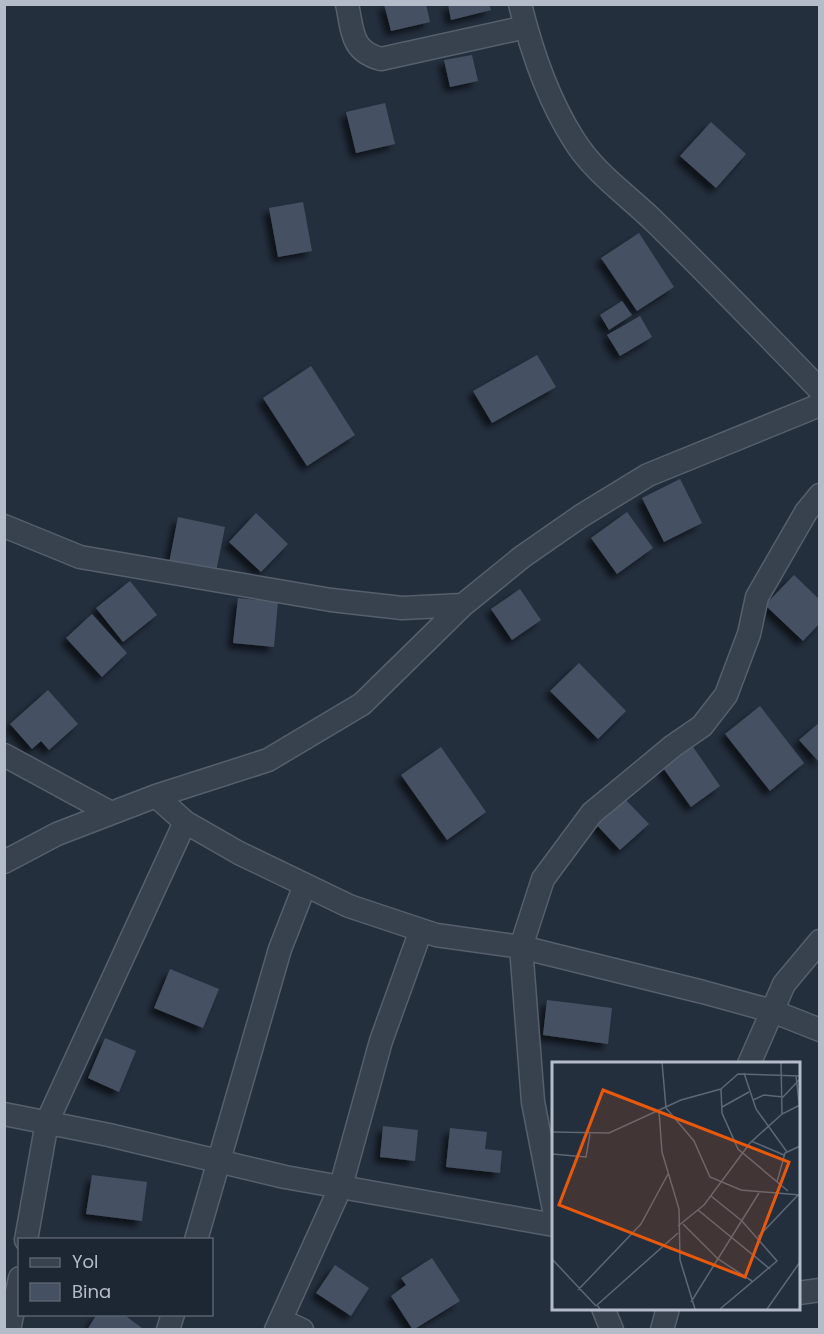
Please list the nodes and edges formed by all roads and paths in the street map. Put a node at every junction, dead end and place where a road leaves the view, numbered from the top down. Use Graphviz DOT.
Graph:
graph roads {
  1 [pos="347,4"];
  2 [pos="520,4"];
  3 [pos="526,27"];
  4 [pos="819,390"];
  5 [pos="819,405"];
  6 [pos="819,495"];
  7 [pos="4,526"];
  8 [pos="463,605"];
  9 [pos="4,755"];
  10 [pos="156,796"];
  11 [pos="111,813"];
  12 [pos="185,822"];
  13 [pos="4,862"];
  14 [pos="305,885"];
  15 [pos="421,930"];
  16 [pos="819,941"];
  17 [pos="521,947"];
  18 [pos="772,1011"];
  19 [pos="819,1030"];
  20 [pos="750,1062"];
  21 [pos="4,1114"];
  22 [pos="47,1122"];
  23 [pos="219,1161"];
  24 [pos="341,1186"];
  25 [pos="552,1200"];
  26 [pos="552,1225"];
  27 [pos="26,1238"];
  28 [pos="196,1238"];
  29 [pos="18,1287"];
  30 [pos="819,1290"];
  31 [pos="800,1293"];
  32 [pos="604,1310"];
  33 [pos="667,1310"];
  34 [pos="278,1325"];
  35 [pos="9,1329"];
  36 [pos="302,1329"];
  37 [pos="612,1329"];
  38 [pos="662,1329"];
  1 -- 3 [label="street"];
  2 -- 3 [label="street"];
  3 -- 4 [label="street"];
  5 -- 8 [label="street"];
  6 -- 17 [label="street"];
  7 -- 8 [label="street"];
  8 -- 10 [label="street"];
  9 -- 11 [label="street"];
  10 -- 11 [label="street"];
  10 -- 12 [label="street"];
  11 -- 13 [label="street"];
  12 -- 14 [label="street"];
  12 -- 22 [label="street"];
  14 -- 15 [label="street"];
  14 -- 23 [label="street"];
  15 -- 17 [label="street"];
  15 -- 24 [label="street"];
  16 -- 18 [label="street"];
  17 -- 18 [label="street"];
  17 -- 25 [label="street"];
  18 -- 19 [label="street"];
  18 -- 20 [label="street"];
  21 -- 22 [label="street"];
  22 -- 23 [label="street"];
  22 -- 27 [label="street"];
  23 -- 24 [label="street"];
  23 -- 28 [label="street"];
  24 -- 26 [label="street"];
  24 -- 34 [label="street"];
  29 -- 35 [label="street"];
  30 -- 31 [label="street"];
  32 -- 37 [label="street"];
  33 -- 38 [label="street"];
  34 -- 36 [label="street"];
}
